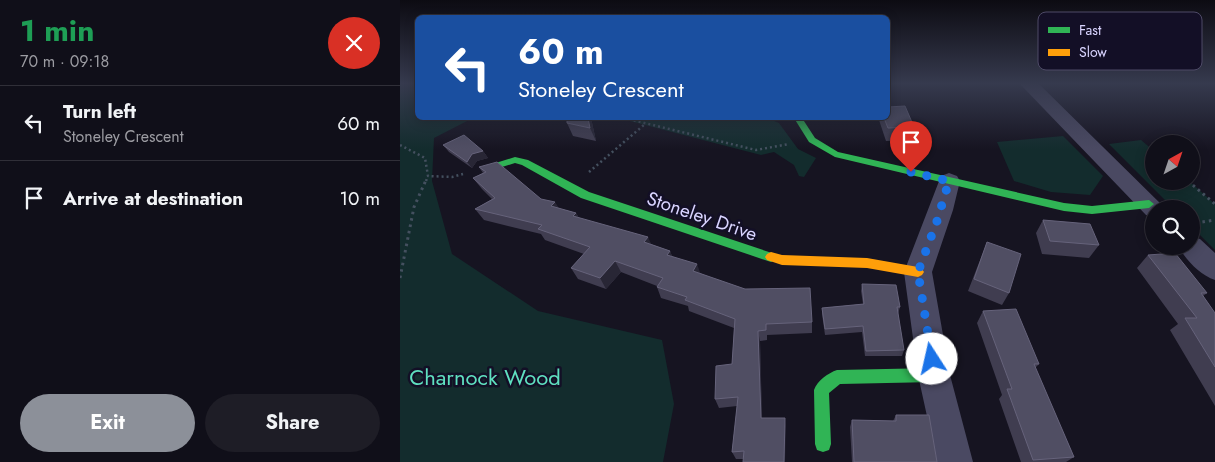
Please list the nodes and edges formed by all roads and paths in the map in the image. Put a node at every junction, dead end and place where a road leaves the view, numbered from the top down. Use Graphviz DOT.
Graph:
graph roads {
  1 [pos="1050,106"];
  2 [pos="632,120"];
  3 [pos="799,120"];
  4 [pos="645,123"];
  5 [pos="809,138"];
  6 [pos="400,145"];
  7 [pos="486,169"];
  8 [pos="428,176"];
  9 [pos="949,181"];
  10 [pos="572,188"];
  11 [pos="1199,190"];
  12 [pos="1145,201"];
  13 [pos="1215,204"];
  14 [pos="1145,207"];
  15 [pos="1215,220"];
  16 [pos="1200,222"];
  17 [pos="1200,255"];
  18 [pos="1215,269"];
  19 [pos="918,272"];
  20 [pos="400,278"];
  21 [pos="934,375"];
  22 [pos="822,444"];
  23 [pos="954,462"];
  1 -- 12 [label="street"];
  2 -- 4 [label="path"];
  3 -- 5 [label="street"];
  4 -- 5 [label="path"];
  4 -- 10 [label="path"];
  5 -- 9 [label="street"];
  6 -- 8 [label="path"];
  7 -- 8 [label="path"];
  7 -- 10 [label="street, Stoneley Drive"];
  8 -- 20 [label="path"];
  9 -- 14 [label="street"];
  9 -- 19 [label="street"];
  10 -- 19 [label="street, Stoneley Drive"];
  11 -- 13 [label="path"];
  15 -- 16 [label="path"];
  17 -- 18 [label="street"];
  19 -- 21 [label="street"];
  21 -- 22 [label="street"];
  21 -- 23 [label="street"];
}
